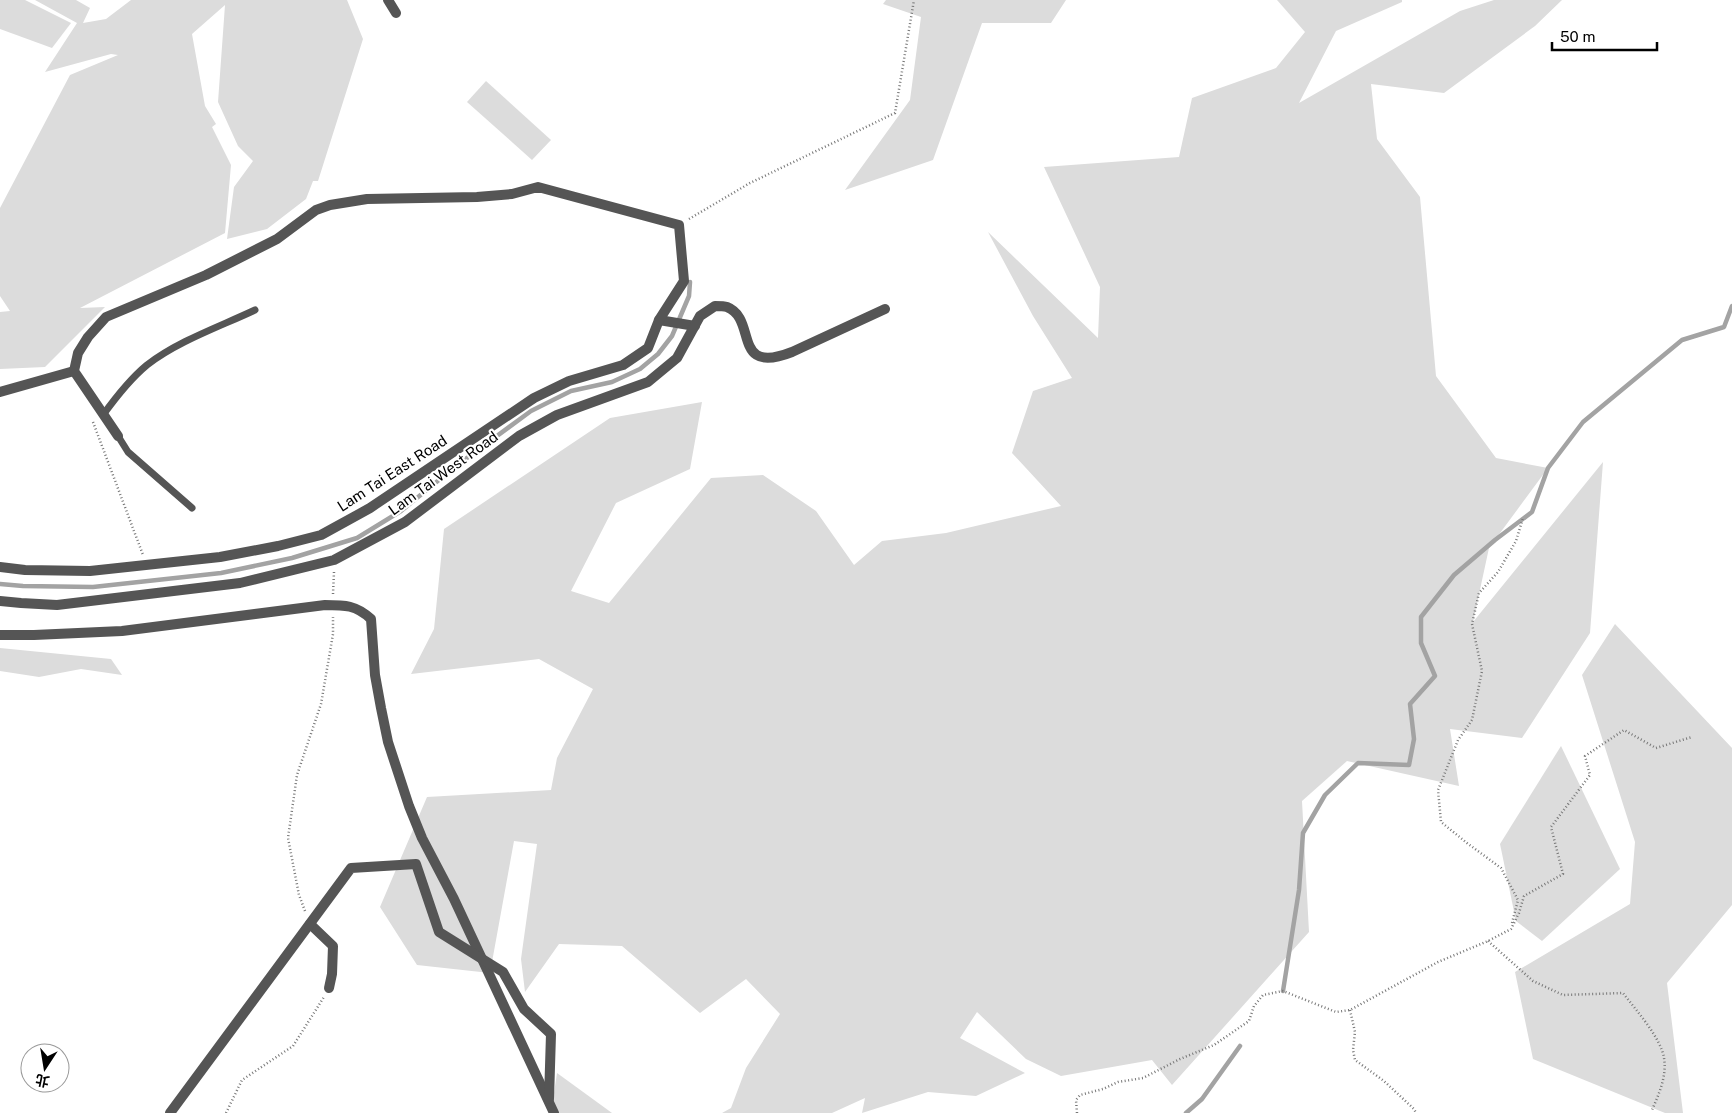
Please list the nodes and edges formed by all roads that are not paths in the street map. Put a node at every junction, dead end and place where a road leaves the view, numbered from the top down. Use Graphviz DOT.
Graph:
graph roads {
  1 [pos="388,0"];
  2 [pos="396,13"];
  3 [pos="885,309"];
  4 [pos="254,310"];
  5 [pos="659,320"];
  6 [pos="692,325"];
  7 [pos="74,371"];
  8 [pos="0,392"];
  9 [pos="104,415"];
  10 [pos="118,436"];
  11 [pos="192,508"];
  12 [pos="0,567"];
  13 [pos="0,601"];
  14 [pos="0,635"];
  15 [pos="310,924"];
  16 [pos="329,988"];
  17 [pos="170,1113"];
  18 [pos="555,1113"];
  1 -- 2 [label="street"];
  3 -- 6 [label="street, Lam Tai West Road"];
  4 -- 9 [label="lane"];
  5 -- 6 [label="street"];
  5 -- 7 [label="street, Lam Tai East Road"];
  5 -- 12 [label="street, Lam Tai East Road"];
  6 -- 13 [label="street, Lam Tai West Road"];
  7 -- 8 [label="street"];
  7 -- 9 [label="street"];
  9 -- 10 [label="street"];
  10 -- 11 [label="lane"];
  14 -- 18 [label="street"];
  15 -- 16 [label="street"];
  15 -- 17 [label="street"];
  15 -- 18 [label="street"];
}
